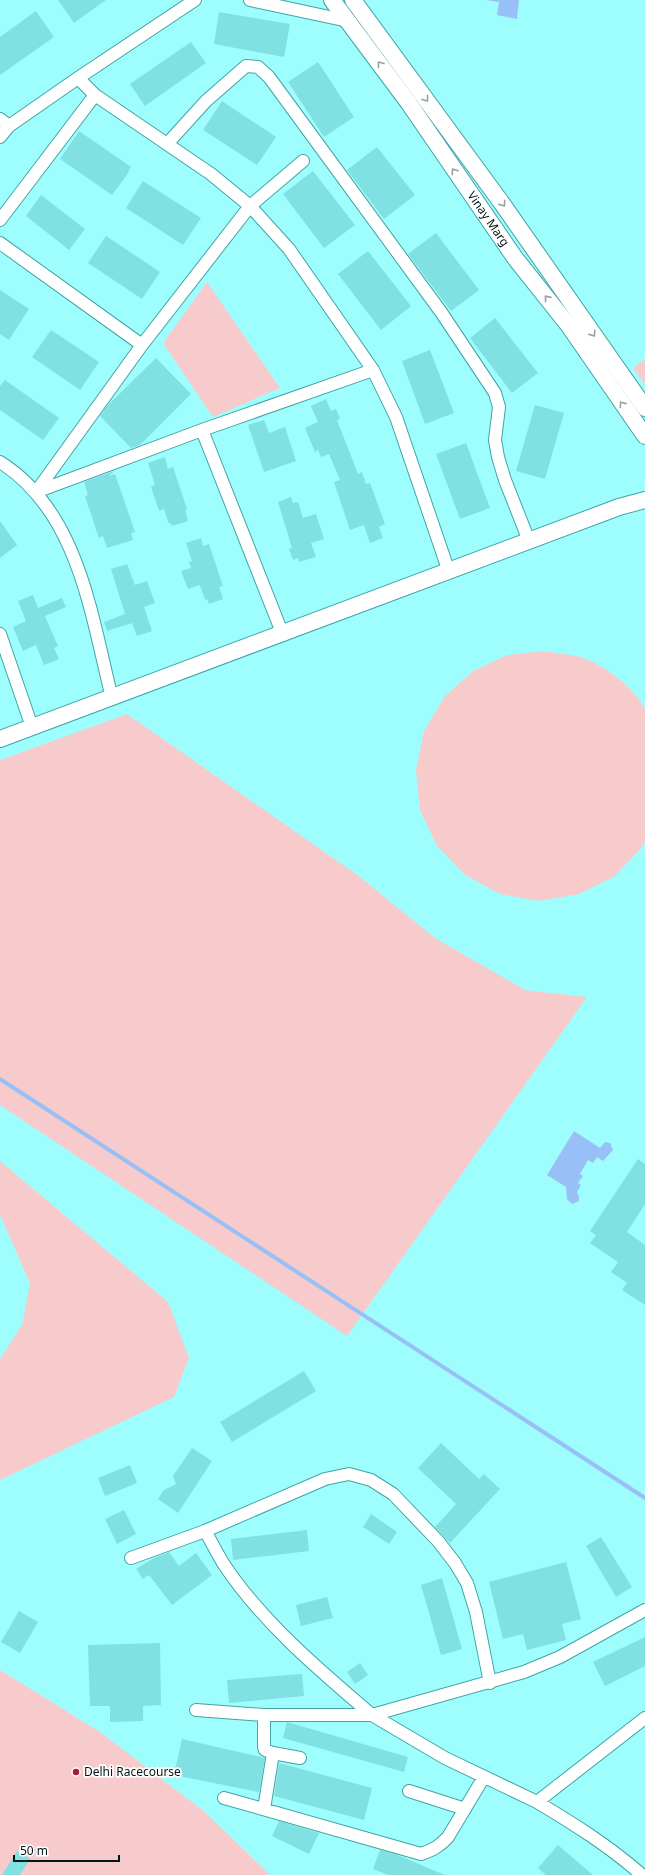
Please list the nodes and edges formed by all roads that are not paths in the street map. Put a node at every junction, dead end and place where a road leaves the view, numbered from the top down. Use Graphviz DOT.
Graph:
graph roads {
  1 [pos="195,0"];
  2 [pos="250,0"];
  3 [pos="332,0"];
  4 [pos="353,0"];
  5 [pos="348,21"];
  6 [pos="78,78"];
  7 [pos="95,95"];
  8 [pos="5,122"];
  9 [pos="0,137"];
  10 [pos="167,144"];
  11 [pos="303,161"];
  12 [pos="250,206"];
  13 [pos="0,220"];
  14 [pos="0,243"];
  15 [pos="142,346"];
  16 [pos="373,370"];
  17 [pos="645,408"];
  18 [pos="202,430"];
  19 [pos="645,436"];
  20 [pos="0,462"];
  21 [pos="36,492"];
  22 [pos="645,500"];
  23 [pos="529,542"];
  24 [pos="449,572"];
  25 [pos="0,634"];
  26 [pos="283,634"];
  27 [pos="112,698"];
  28 [pos="32,727"];
  29 [pos="0,740"];
  30 [pos="205,1531"];
  31 [pos="131,1558"];
  32 [pos="645,1610"];
  33 [pos="490,1683"];
  34 [pos="196,1710"];
  35 [pos="264,1715"];
  36 [pos="372,1715"];
  37 [pos="645,1718"];
  38 [pos="273,1753"];
  39 [pos="300,1758"];
  40 [pos="484,1777"];
  41 [pos="409,1791"];
  42 [pos="224,1798"];
  43 [pos="537,1802"];
  44 [pos="264,1809"];
  45 [pos="465,1809"];
  46 [pos="642,1875"];
  1 -- 6 [label="street"];
  2 -- 5 [label="street"];
  3 -- 5 [label="main road, Vinay Marg"];
  4 -- 17 [label="main road, Vinay Marg, one-way"];
  19 -- 5 [label="main road, Vinay Marg, one-way"];
  6 -- 7 [label="street"];
  6 -- 8 [label="street"];
  7 -- 10 [label="street"];
  7 -- 13 [label="street"];
  8 -- 9 [label="street"];
  10 -- 12 [label="street"];
  10 -- 23 [label="street"];
  11 -- 12 [label="street"];
  12 -- 15 [label="street"];
  12 -- 16 [label="street"];
  14 -- 15 [label="street"];
  15 -- 21 [label="street"];
  16 -- 18 [label="street"];
  16 -- 24 [label="street"];
  18 -- 21 [label="street"];
  18 -- 26 [label="street"];
  20 -- 21 [label="street"];
  21 -- 27 [label="street"];
  22 -- 23 [label="main road"];
  23 -- 24 [label="main road"];
  24 -- 26 [label="main road"];
  25 -- 28 [label="street"];
  26 -- 27 [label="main road"];
  27 -- 28 [label="main road"];
  28 -- 29 [label="main road"];
  30 -- 31 [label="street"];
  30 -- 33 [label="street"];
  30 -- 36 [label="street"];
  32 -- 33 [label="street"];
  33 -- 36 [label="street"];
  34 -- 35 [label="street"];
  35 -- 36 [label="street"];
  35 -- 38 [label="street"];
  36 -- 40 [label="street"];
  37 -- 43 [label="street"];
  38 -- 39 [label="street"];
  38 -- 44 [label="street"];
  40 -- 43 [label="street"];
  40 -- 45 [label="street"];
  41 -- 45 [label="street"];
  42 -- 44 [label="street"];
  43 -- 46 [label="street"];
  44 -- 45 [label="street"];
}
